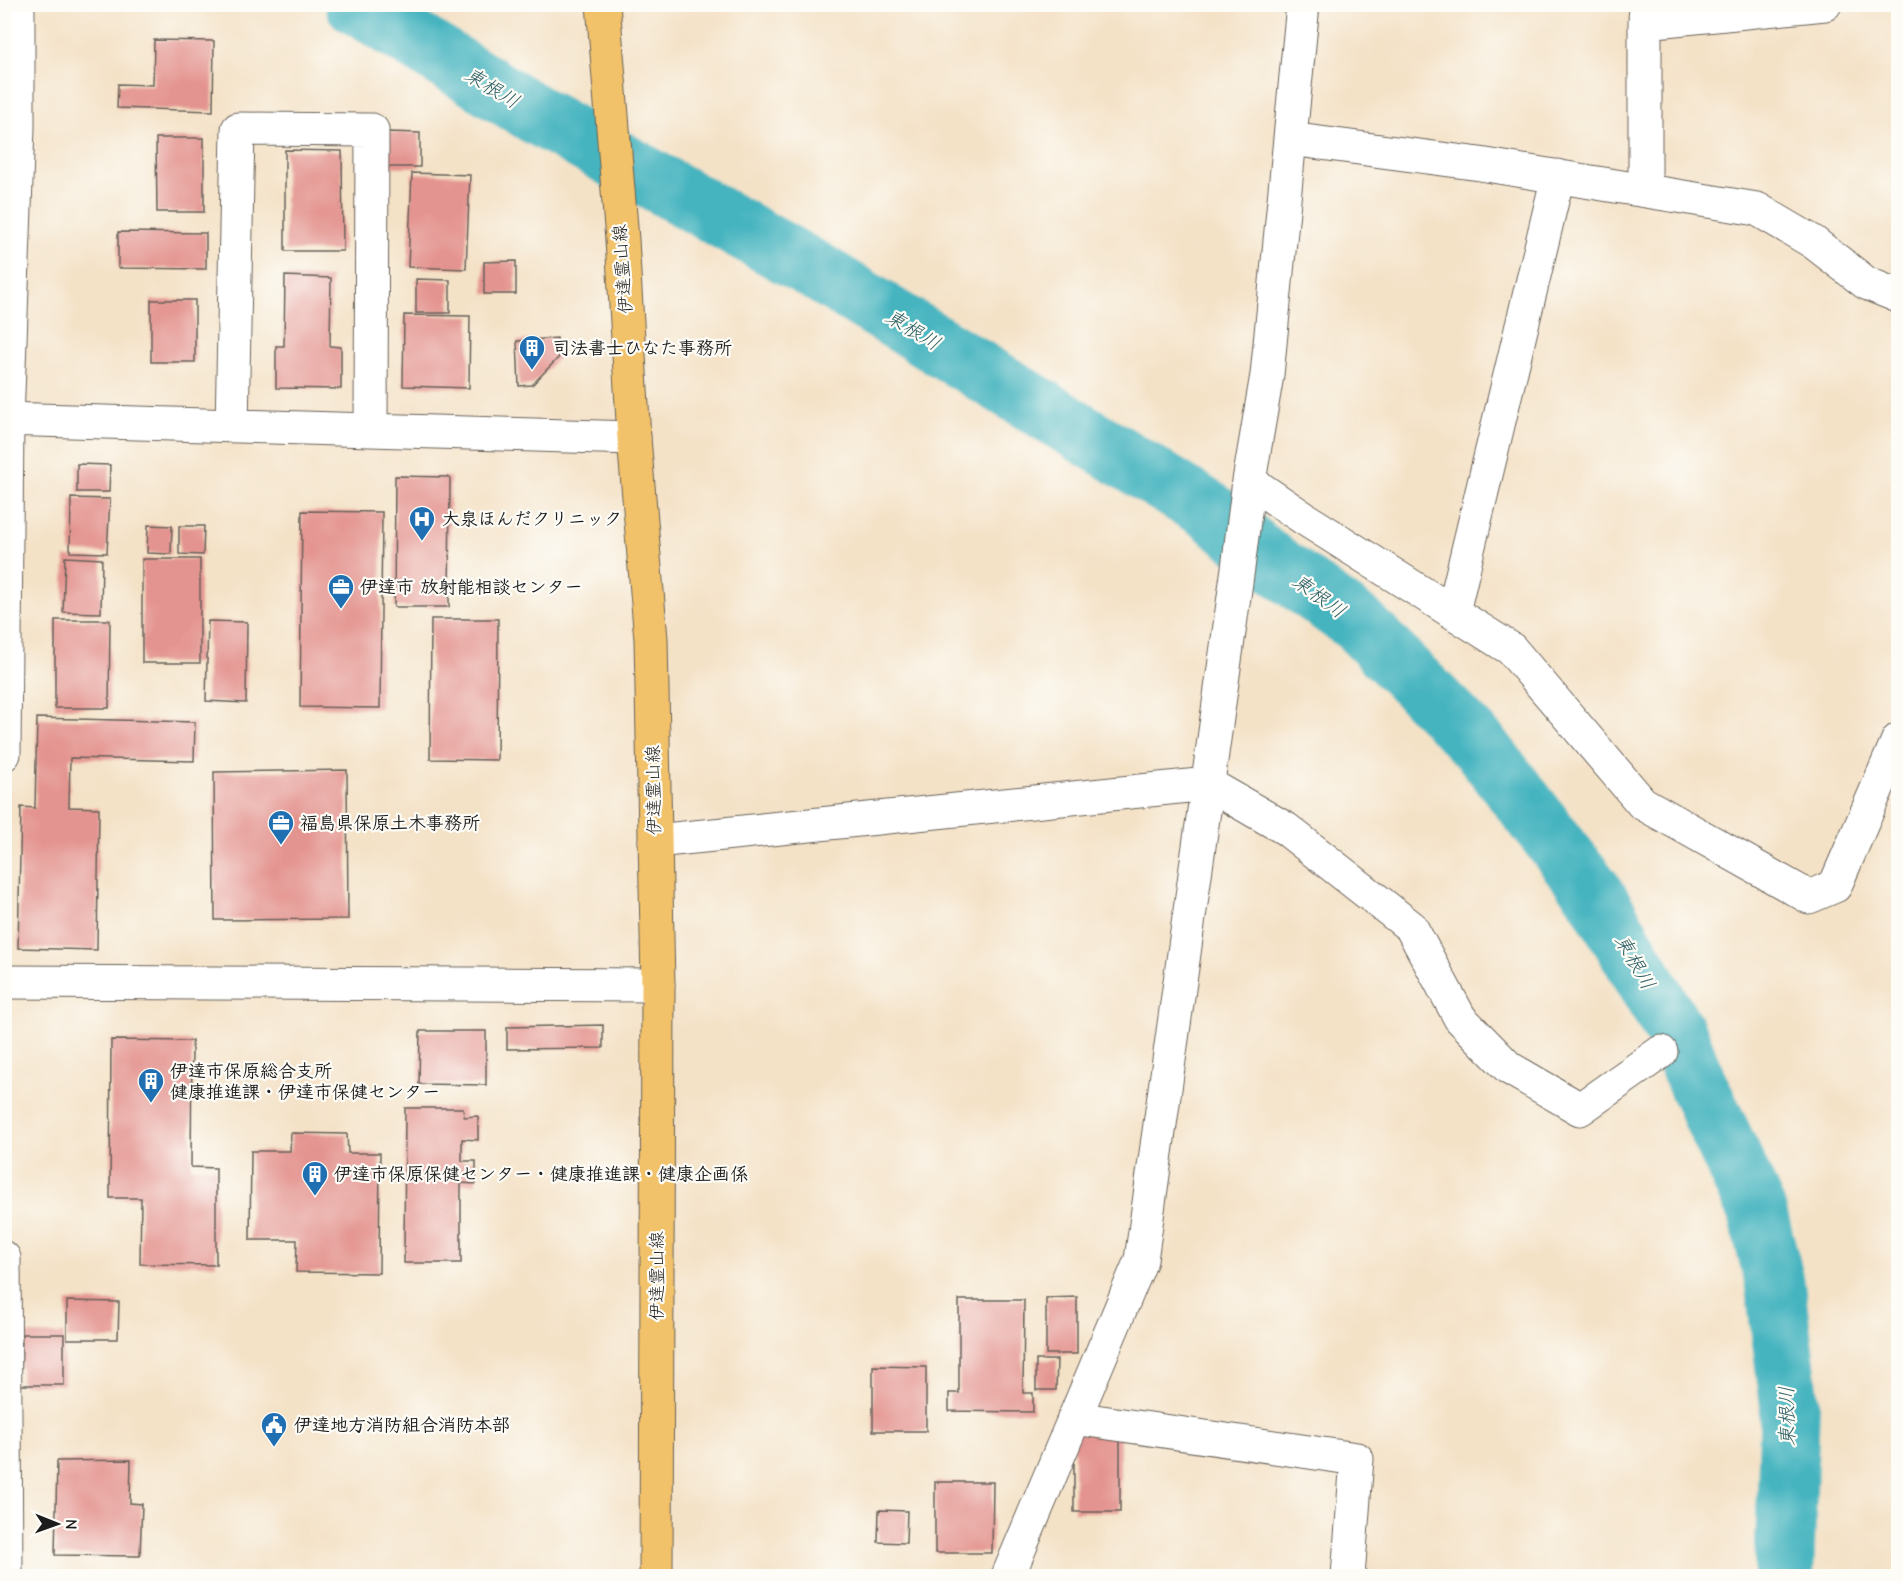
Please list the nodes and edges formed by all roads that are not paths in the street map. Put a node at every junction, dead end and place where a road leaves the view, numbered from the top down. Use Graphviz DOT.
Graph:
graph roads {
  1 [pos="18,4"];
  2 [pos="603,4"];
  3 [pos="1303,4"];
  4 [pos="1825,4"];
  5 [pos="1646,13"];
  6 [pos="1290,139"];
  7 [pos="1558,176"];
  8 [pos="1645,190"];
  9 [pos="1899,296"];
  10 [pos="6,420"];
  11 [pos="232,426"];
  12 [pos="371,430"];
  13 [pos="634,438"];
  14 [pos="1249,481"];
  15 [pos="1453,612"];
  16 [pos="1899,740"];
  17 [pos="4,754"];
  18 [pos="1208,784"];
  19 [pos="655,841"];
  20 [pos="4,982"];
  21 [pos="658,985"];
  22 [pos="1661,1052"];
  23 [pos="4,1258"];
  24 [pos="1074,1418"];
  25 [pos="6,1576"];
  26 [pos="656,1576"];
  27 [pos="1008,1576"];
  28 [pos="1348,1576"];
  1 -- 10 [label="street"];
  2 -- 13 [label="main road, 伊達霊山線"];
  3 -- 6 [label="street"];
  4 -- 5 [label="street"];
  5 -- 8 [label="street"];
  6 -- 7 [label="street"];
  6 -- 14 [label="street"];
  7 -- 8 [label="street"];
  7 -- 15 [label="street"];
  8 -- 9 [label="street"];
  10 -- 11 [label="street"];
  10 -- 17 [label="street"];
  11 -- 12 [label="street"];
  11 -- 12 [label="street"];
  12 -- 13 [label="street"];
  13 -- 19 [label="main road, 伊達霊山線"];
  14 -- 15 [label="street"];
  14 -- 18 [label="street"];
  15 -- 16 [label="street"];
  18 -- 19 [label="street"];
  18 -- 22 [label="street"];
  18 -- 24 [label="street"];
  19 -- 21 [label="main road, 伊達霊山線"];
  20 -- 21 [label="street"];
  21 -- 26 [label="main road, 伊達霊山線"];
  23 -- 25 [label="street"];
  24 -- 27 [label="street"];
  24 -- 28 [label="street"];
}
